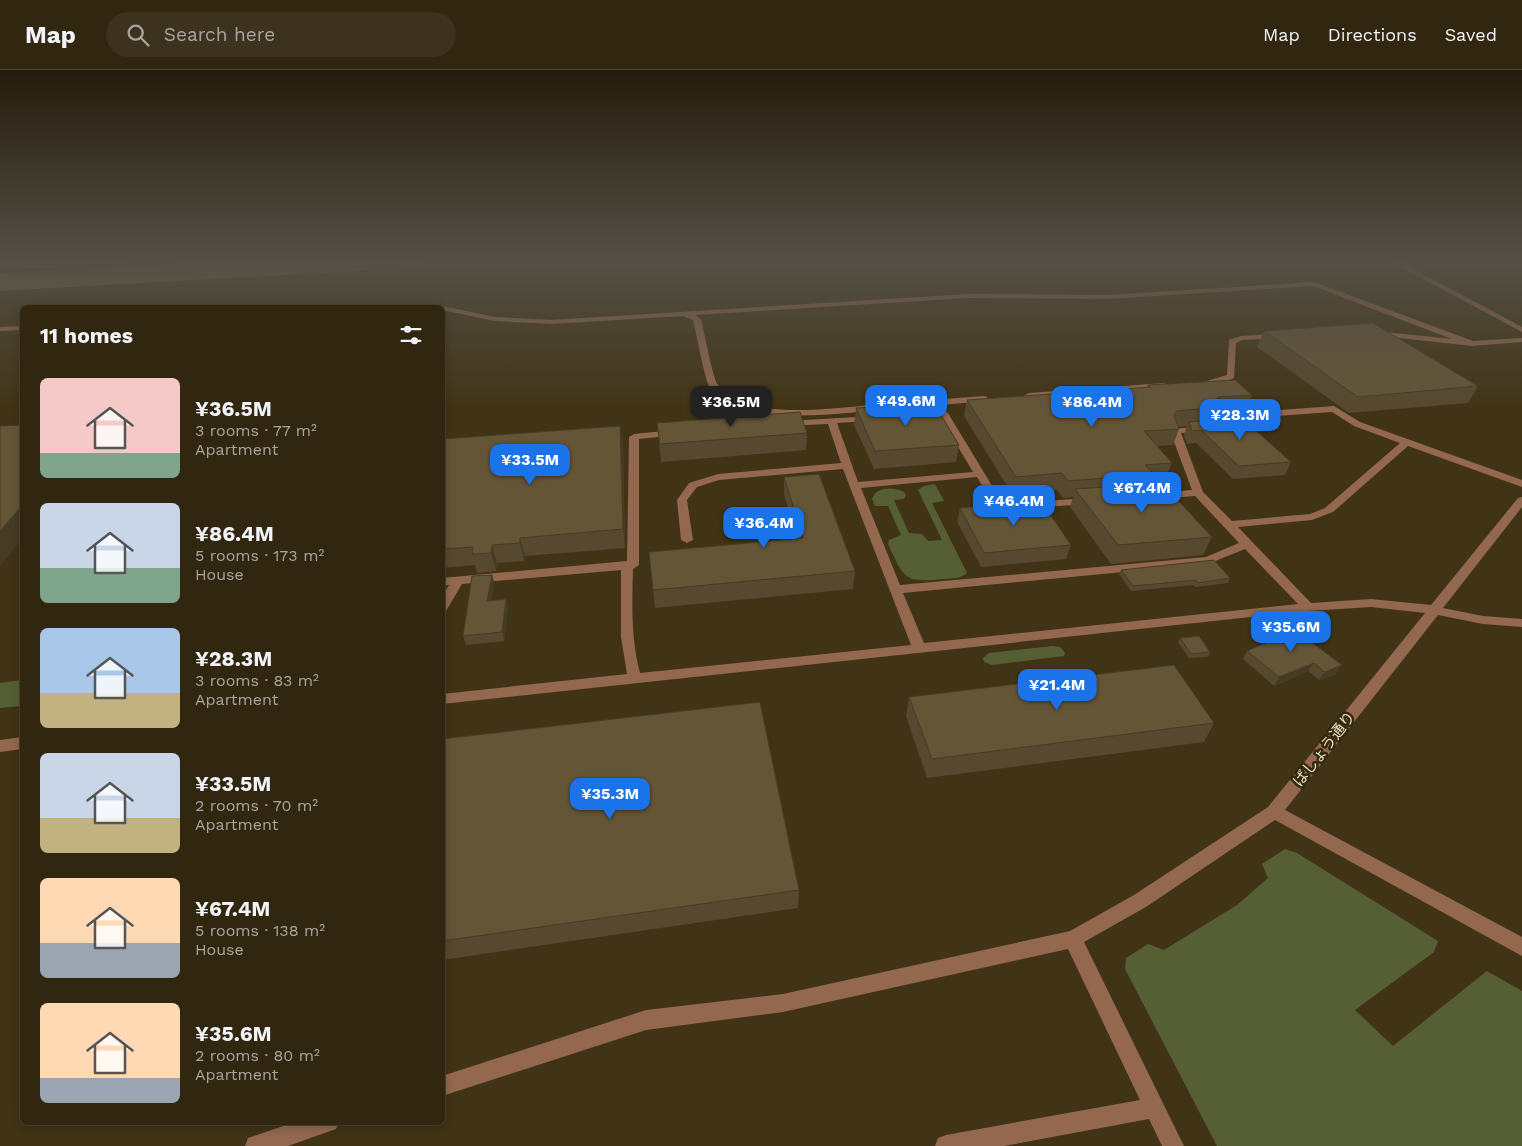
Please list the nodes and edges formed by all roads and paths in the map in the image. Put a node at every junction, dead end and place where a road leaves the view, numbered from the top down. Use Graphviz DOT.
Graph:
graph roads {
  1 [pos="453,310"];
  2 [pos="743,310"];
  3 [pos="1383,310"];
  4 [pos="1485,310"];
  5 [pos="683,314"];
  6 [pos="20,328"];
  7 [pos="0,329"];
  8 [pos="1522,330"];
  9 [pos="1368,332"];
  10 [pos="1289,335"];
  11 [pos="1522,340"];
  12 [pos="1472,344"];
  13 [pos="1196,384"];
  14 [pos="1176,385"];
  15 [pos="1017,397"];
  16 [pos="997,398"];
  17 [pos="937,403"];
  18 [pos="908,405"];
  19 [pos="943,413"];
  20 [pos="916,415"];
  21 [pos="832,421"];
  22 [pos="773,426"];
  23 [pos="683,433"];
  24 [pos="1406,442"];
  25 [pos="847,466"];
  26 [pos="980,474"];
  27 [pos="1522,484"];
  28 [pos="855,485"];
  29 [pos="1198,493"];
  30 [pos="1149,496"];
  31 [pos="1100,500"];
  32 [pos="1522,500"];
  33 [pos="1228,525"];
  34 [pos="687,540"];
  35 [pos="1246,544"];
  36 [pos="627,565"];
  37 [pos="458,581"];
  38 [pos="445,582"];
  39 [pos="896,590"];
  40 [pos="445,603"];
  41 [pos="1308,607"];
  42 [pos="1434,610"];
  43 [pos="1522,623"];
  44 [pos="919,648"];
  45 [pos="635,678"];
  46 [pos="445,699"];
  47 [pos="20,743"];
  48 [pos="0,746"];
  49 [pos="1274,812"];
  50 [pos="1073,939"];
  51 [pos="1522,948"];
  52 [pos="445,1085"];
  53 [pos="1155,1108"];
  54 [pos="320,1125"];
  55 [pos="256,1146"];
  56 [pos="946,1146"];
  57 [pos="1173,1146"];
  1 -- 5 [label="lane"];
  2 -- 5 [label="lane"];
  3 -- 12 [label="lane"];
  4 -- 8 [label="lane"];
  5 -- 21 [label="lane"];
  6 -- 7 [label="lane"];
  9 -- 12 [label="lane"];
  10 -- 13 [label="lane"];
  11 -- 12 [label="lane"];
  14 -- 15 [label="lane"];
  16 -- 17 [label="lane"];
  17 -- 18 [label="lane"];
  17 -- 19 [label="lane"];
  19 -- 20 [label="lane"];
  19 -- 26 [label="lane"];
  21 -- 22 [label="lane"];
  21 -- 25 [label="lane"];
  23 -- 36 [label="lane"];
  24 -- 27 [label="lane"];
  24 -- 29 [label="lane"];
  24 -- 33 [label="lane"];
  25 -- 28 [label="lane"];
  25 -- 34 [label="lane"];
  26 -- 28 [label="lane"];
  26 -- 31 [label="lane"];
  28 -- 39 [label="lane"];
  29 -- 30 [label="lane"];
  29 -- 33 [label="lane"];
  32 -- 42 [label="lane, ばしょう通り"];
  33 -- 35 [label="lane"];
  35 -- 39 [label="lane"];
  35 -- 41 [label="lane"];
  36 -- 37 [label="lane"];
  36 -- 45 [label="lane"];
  37 -- 38 [label="lane"];
  37 -- 40 [label="lane"];
  39 -- 44 [label="lane"];
  41 -- 42 [label="lane"];
  41 -- 44 [label="lane"];
  42 -- 43 [label="lane"];
  42 -- 49 [label="lane, ばしょう通り"];
  44 -- 45 [label="lane"];
  45 -- 46 [label="lane"];
  47 -- 48 [label="lane"];
  49 -- 50 [label="lane, ばしょう通り"];
  49 -- 51 [label="lane"];
  50 -- 52 [label="lane, ばしょう通り"];
  50 -- 53 [label="lane"];
  53 -- 56 [label="lane"];
  53 -- 57 [label="lane"];
  54 -- 55 [label="lane"];
}
